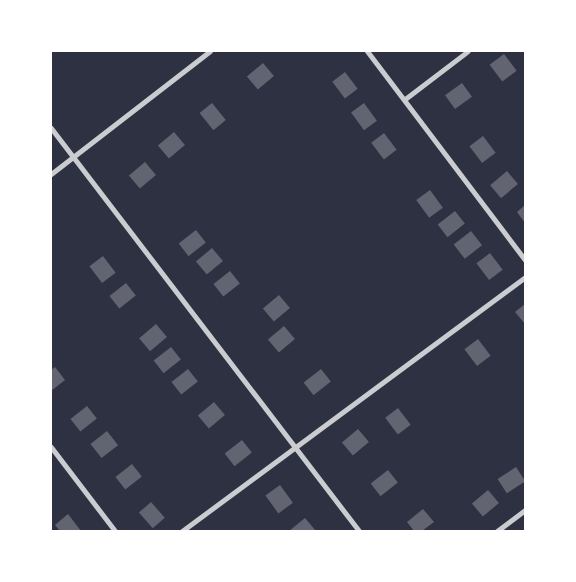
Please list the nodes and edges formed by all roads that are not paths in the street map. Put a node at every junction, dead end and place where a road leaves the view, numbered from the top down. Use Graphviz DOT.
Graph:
graph roads {
  1 [pos="210,51"];
  2 [pos="368,51"];
  3 [pos="468,51"];
  4 [pos="405,99"];
  5 [pos="51,128"];
  6 [pos="73,157"];
  7 [pos="51,174"];
  8 [pos="525,260"];
  9 [pos="525,277"];
  10 [pos="51,447"];
  11 [pos="293,447"];
  12 [pos="525,510"];
  13 [pos="115,531"];
  14 [pos="182,531"];
  15 [pos="359,531"];
  16 [pos="497,531"];
  1 -- 6 [label="street"];
  2 -- 4 [label="street"];
  3 -- 4 [label="street"];
  4 -- 8 [label="street"];
  5 -- 6 [label="street"];
  6 -- 7 [label="street"];
  6 -- 11 [label="street"];
  9 -- 11 [label="street"];
  10 -- 13 [label="street"];
  11 -- 14 [label="street"];
  11 -- 15 [label="street"];
  12 -- 16 [label="street"];
}
